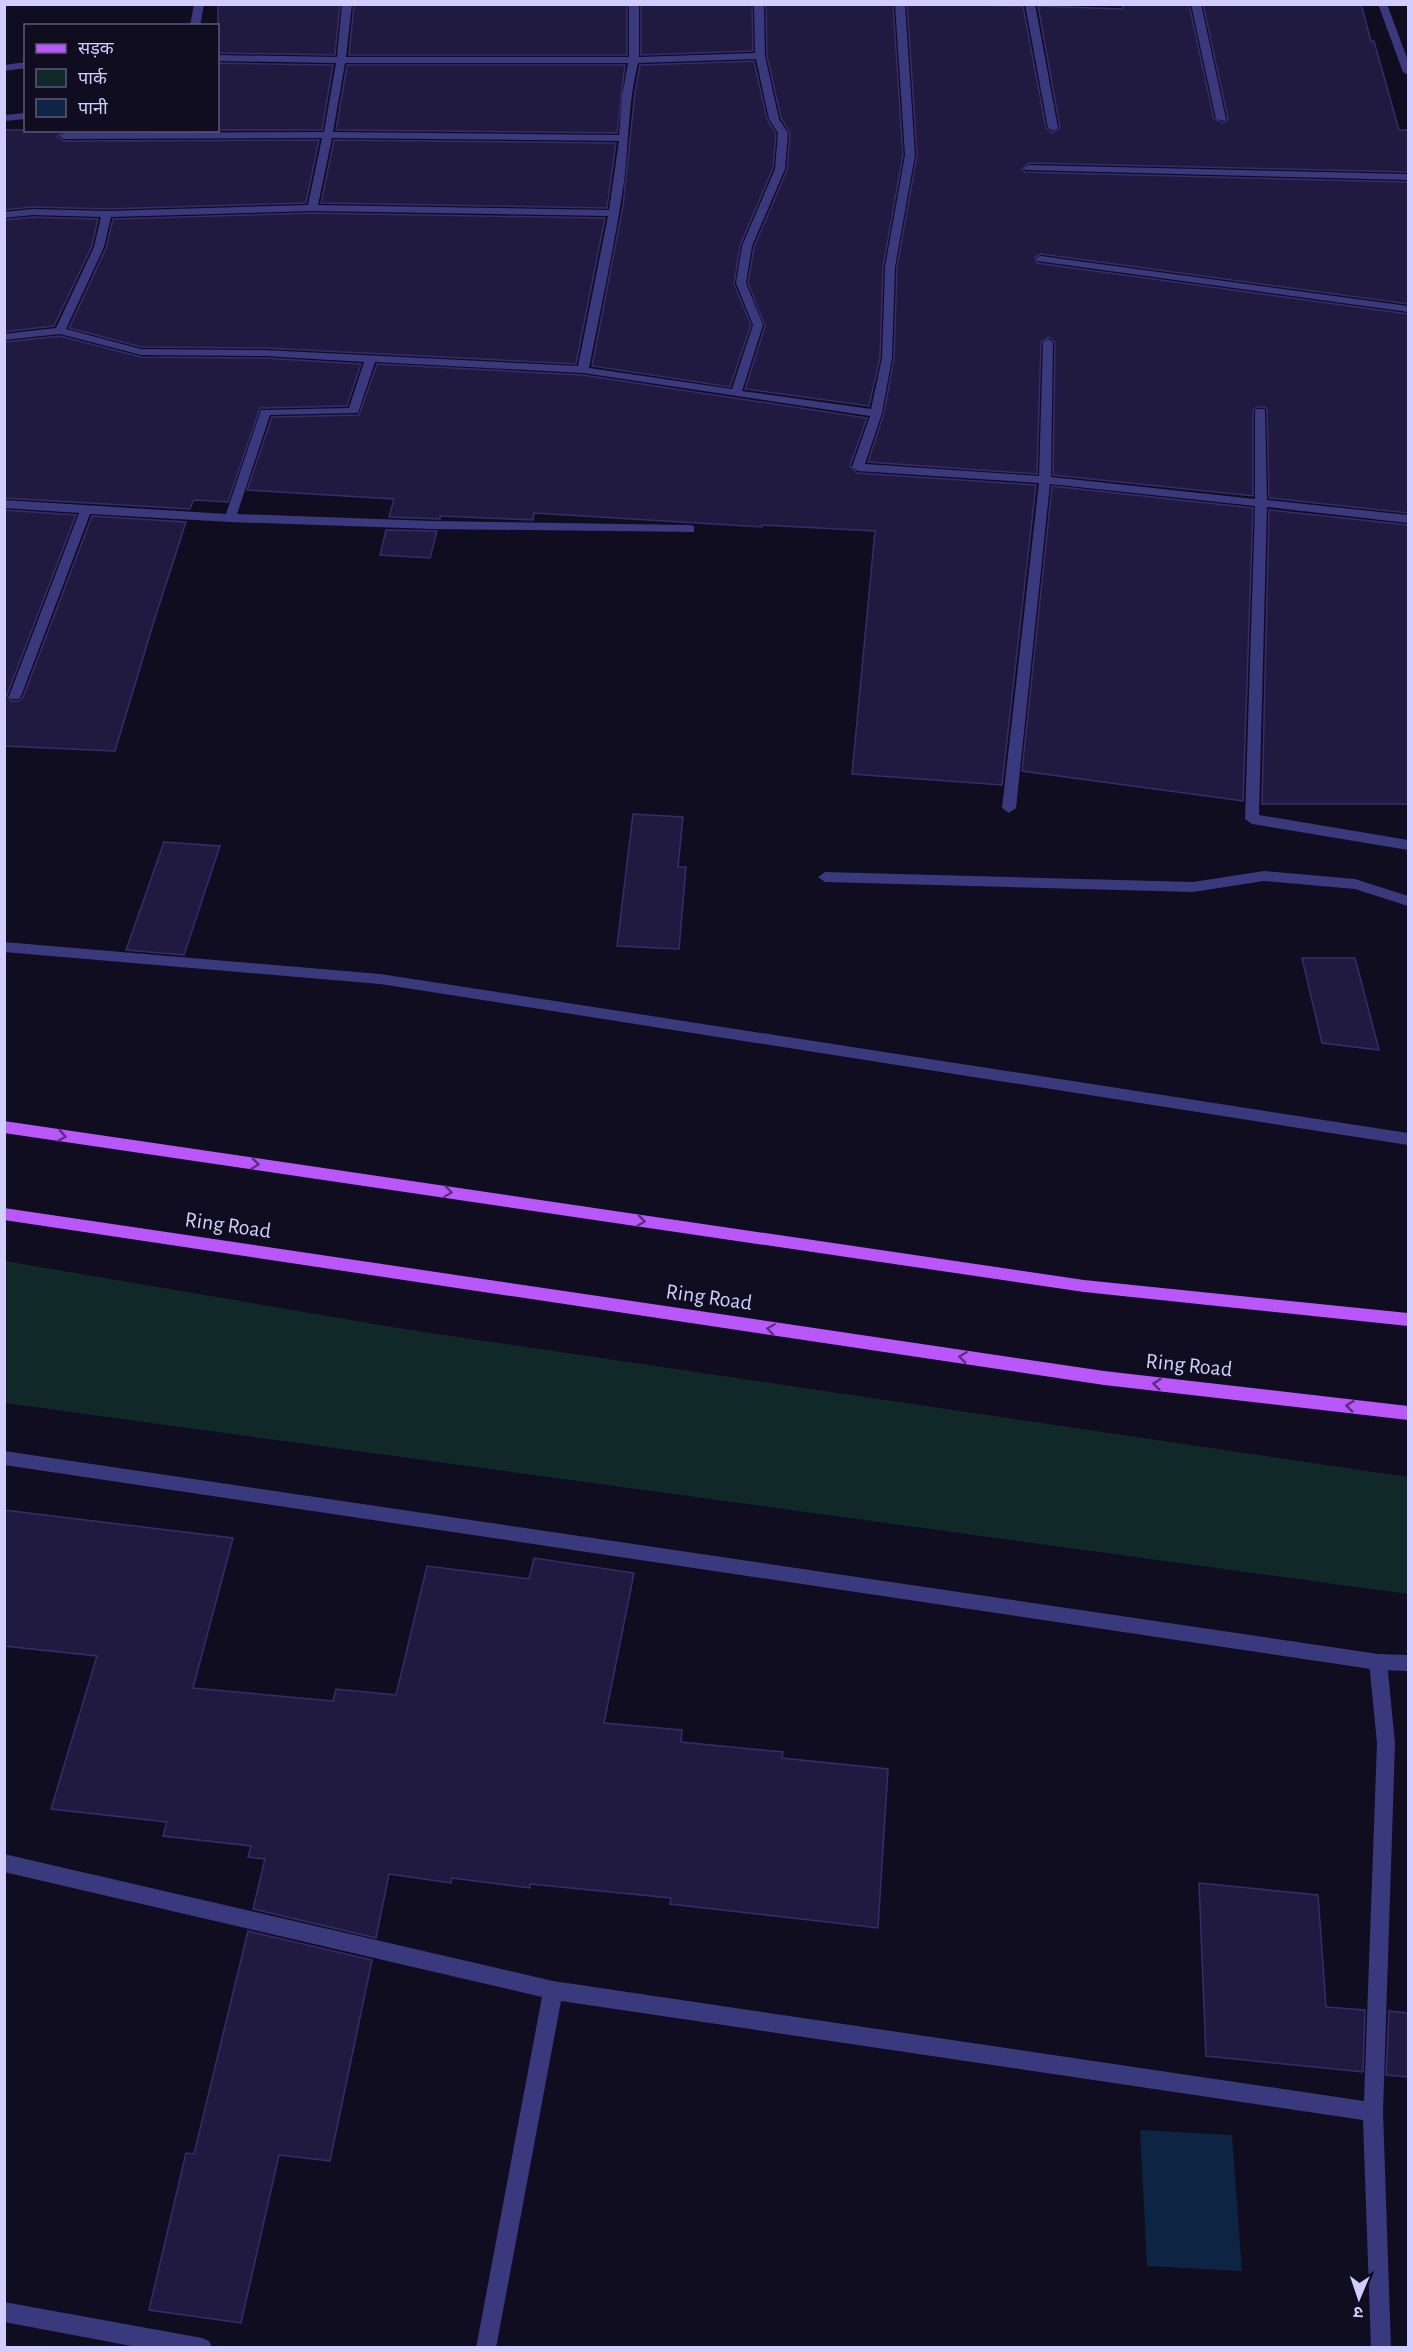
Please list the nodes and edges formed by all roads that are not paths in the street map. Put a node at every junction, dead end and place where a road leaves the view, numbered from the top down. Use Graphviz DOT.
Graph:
graph roads {
  1 [pos="199,4"];
  2 [pos="347,4"];
  3 [pos="634,4"];
  4 [pos="759,4"];
  5 [pos="900,4"];
  6 [pos="1030,4"];
  7 [pos="1196,4"];
  8 [pos="1382,4"];
  9 [pos="195,24"];
  10 [pos="760,56"];
  11 [pos="219,58"];
  12 [pos="340,60"];
  13 [pos="634,60"];
  14 [pos="24,64"];
  15 [pos="4,68"];
  16 [pos="1408,72"];
  17 [pos="24,116"];
  18 [pos="4,118"];
  19 [pos="1221,119"];
  20 [pos="1053,128"];
  21 [pos="328,135"];
  22 [pos="64,136"];
  23 [pos="623,138"];
  24 [pos="1029,168"];
  25 [pos="1408,177"];
  26 [pos="312,208"];
  27 [pos="613,213"];
  28 [pos="106,214"];
  29 [pos="4,216"];
  30 [pos="1041,259"];
  31 [pos="1408,309"];
  32 [pos="60,331"];
  33 [pos="4,337"];
  34 [pos="1048,342"];
  35 [pos="370,359"];
  36 [pos="583,370"];
  37 [pos="736,393"];
  38 [pos="1261,411"];
  39 [pos="876,413"];
  40 [pos="1045,480"];
  41 [pos="1262,503"];
  42 [pos="4,504"];
  43 [pos="86,510"];
  44 [pos="230,518"];
  45 [pos="1408,519"];
  46 [pos="690,529"];
  47 [pos="15,696"];
  48 [pos="1009,808"];
  49 [pos="1408,845"];
  50 [pos="825,877"];
  51 [pos="1408,901"];
  52 [pos="4,947"];
  53 [pos="4,1127"];
  54 [pos="1408,1138"];
  55 [pos="4,1214"];
  56 [pos="1408,1320"];
  57 [pos="1408,1413"];
  58 [pos="4,1458"];
  59 [pos="1378,1662"];
  60 [pos="1408,1663"];
  61 [pos="4,1863"];
  62 [pos="553,1990"];
  63 [pos="1373,2112"];
  64 [pos="4,2312"];
  65 [pos="202,2348"];
  66 [pos="486,2348"];
  67 [pos="1381,2348"];
  1 -- 9 [label="street"];
  2 -- 12 [label="street"];
  3 -- 13 [label="street"];
  4 -- 10 [label="street"];
  5 -- 39 [label="street"];
  6 -- 20 [label="street"];
  7 -- 19 [label="street"];
  8 -- 16 [label="street"];
  10 -- 13 [label="street"];
  10 -- 37 [label="street"];
  11 -- 12 [label="street"];
  12 -- 13 [label="street"];
  12 -- 21 [label="street"];
  13 -- 23 [label="street"];
  14 -- 15 [label="street"];
  17 -- 18 [label="street"];
  21 -- 22 [label="street"];
  21 -- 23 [label="street"];
  21 -- 26 [label="street"];
  23 -- 27 [label="street"];
  24 -- 25 [label="street"];
  26 -- 27 [label="street"];
  26 -- 28 [label="street"];
  27 -- 36 [label="street"];
  28 -- 29 [label="street"];
  28 -- 32 [label="street"];
  30 -- 31 [label="street"];
  32 -- 33 [label="street"];
  32 -- 35 [label="street"];
  34 -- 40 [label="street"];
  35 -- 36 [label="street"];
  35 -- 44 [label="street"];
  36 -- 37 [label="street"];
  37 -- 39 [label="street"];
  38 -- 41 [label="street"];
  39 -- 40 [label="street"];
  40 -- 41 [label="street"];
  40 -- 48 [label="street"];
  41 -- 45 [label="street"];
  41 -- 49 [label="street"];
  42 -- 43 [label="street"];
  43 -- 44 [label="street"];
  43 -- 47 [label="street"];
  44 -- 46 [label="street"];
  50 -- 51 [label="street"];
  52 -- 54 [label="street"];
  53 -- 56 [label="main road, one-way"];
  57 -- 55 [label="main road, Ring Road, one-way"];
  58 -- 59 [label="street"];
  59 -- 60 [label="street"];
  59 -- 63 [label="street"];
  61 -- 62 [label="street"];
  62 -- 63 [label="street"];
  62 -- 66 [label="street"];
  63 -- 67 [label="street"];
  64 -- 65 [label="street"];
}
